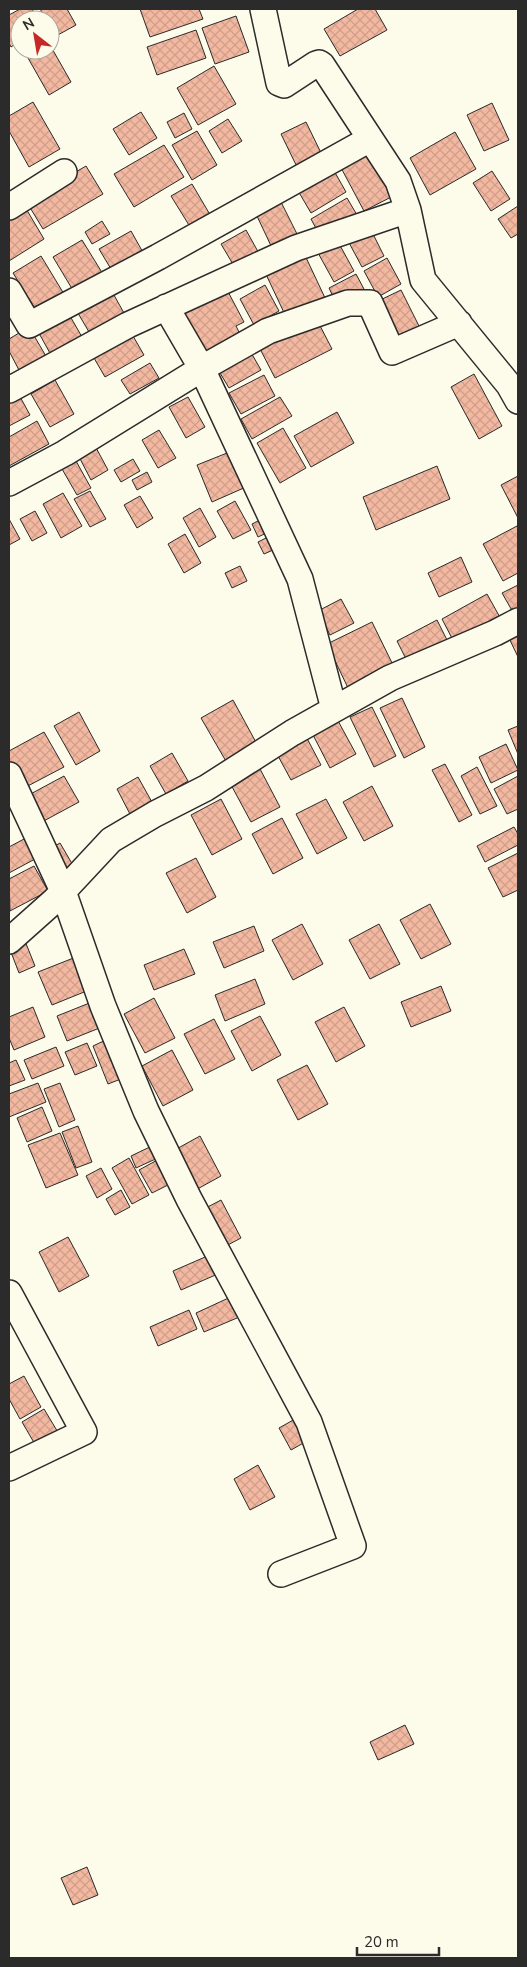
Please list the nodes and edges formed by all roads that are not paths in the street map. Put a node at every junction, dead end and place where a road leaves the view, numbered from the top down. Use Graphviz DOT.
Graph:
graph roads {
  1 [pos="263,9"];
  2 [pos="370,139"];
  3 [pos="64,172"];
  4 [pos="9,207"];
  5 [pos="408,210"];
  6 [pos="9,291"];
  7 [pos="166,307"];
  8 [pos="459,323"];
  9 [pos="202,369"];
  10 [pos="9,390"];
  11 [pos="518,401"];
  12 [pos="9,483"];
  13 [pos="518,621"];
  14 [pos="334,709"];
  15 [pos="9,775"];
  16 [pos="63,891"];
  17 [pos="9,941"];
  18 [pos="9,1293"];
  19 [pos="9,1468"];
  20 [pos="281,1574"];
  1 -- 2 [label="street"];
  2 -- 5 [label="street"];
  2 -- 6 [label="street"];
  3 -- 4 [label="street"];
  5 -- 7 [label="street"];
  5 -- 8 [label="street"];
  7 -- 9 [label="street"];
  7 -- 10 [label="street"];
  8 -- 9 [label="street"];
  8 -- 11 [label="street"];
  9 -- 12 [label="street"];
  9 -- 14 [label="street"];
  13 -- 14 [label="street"];
  14 -- 16 [label="street"];
  15 -- 16 [label="street"];
  16 -- 17 [label="street"];
  16 -- 20 [label="street"];
  18 -- 19 [label="street"];
}
